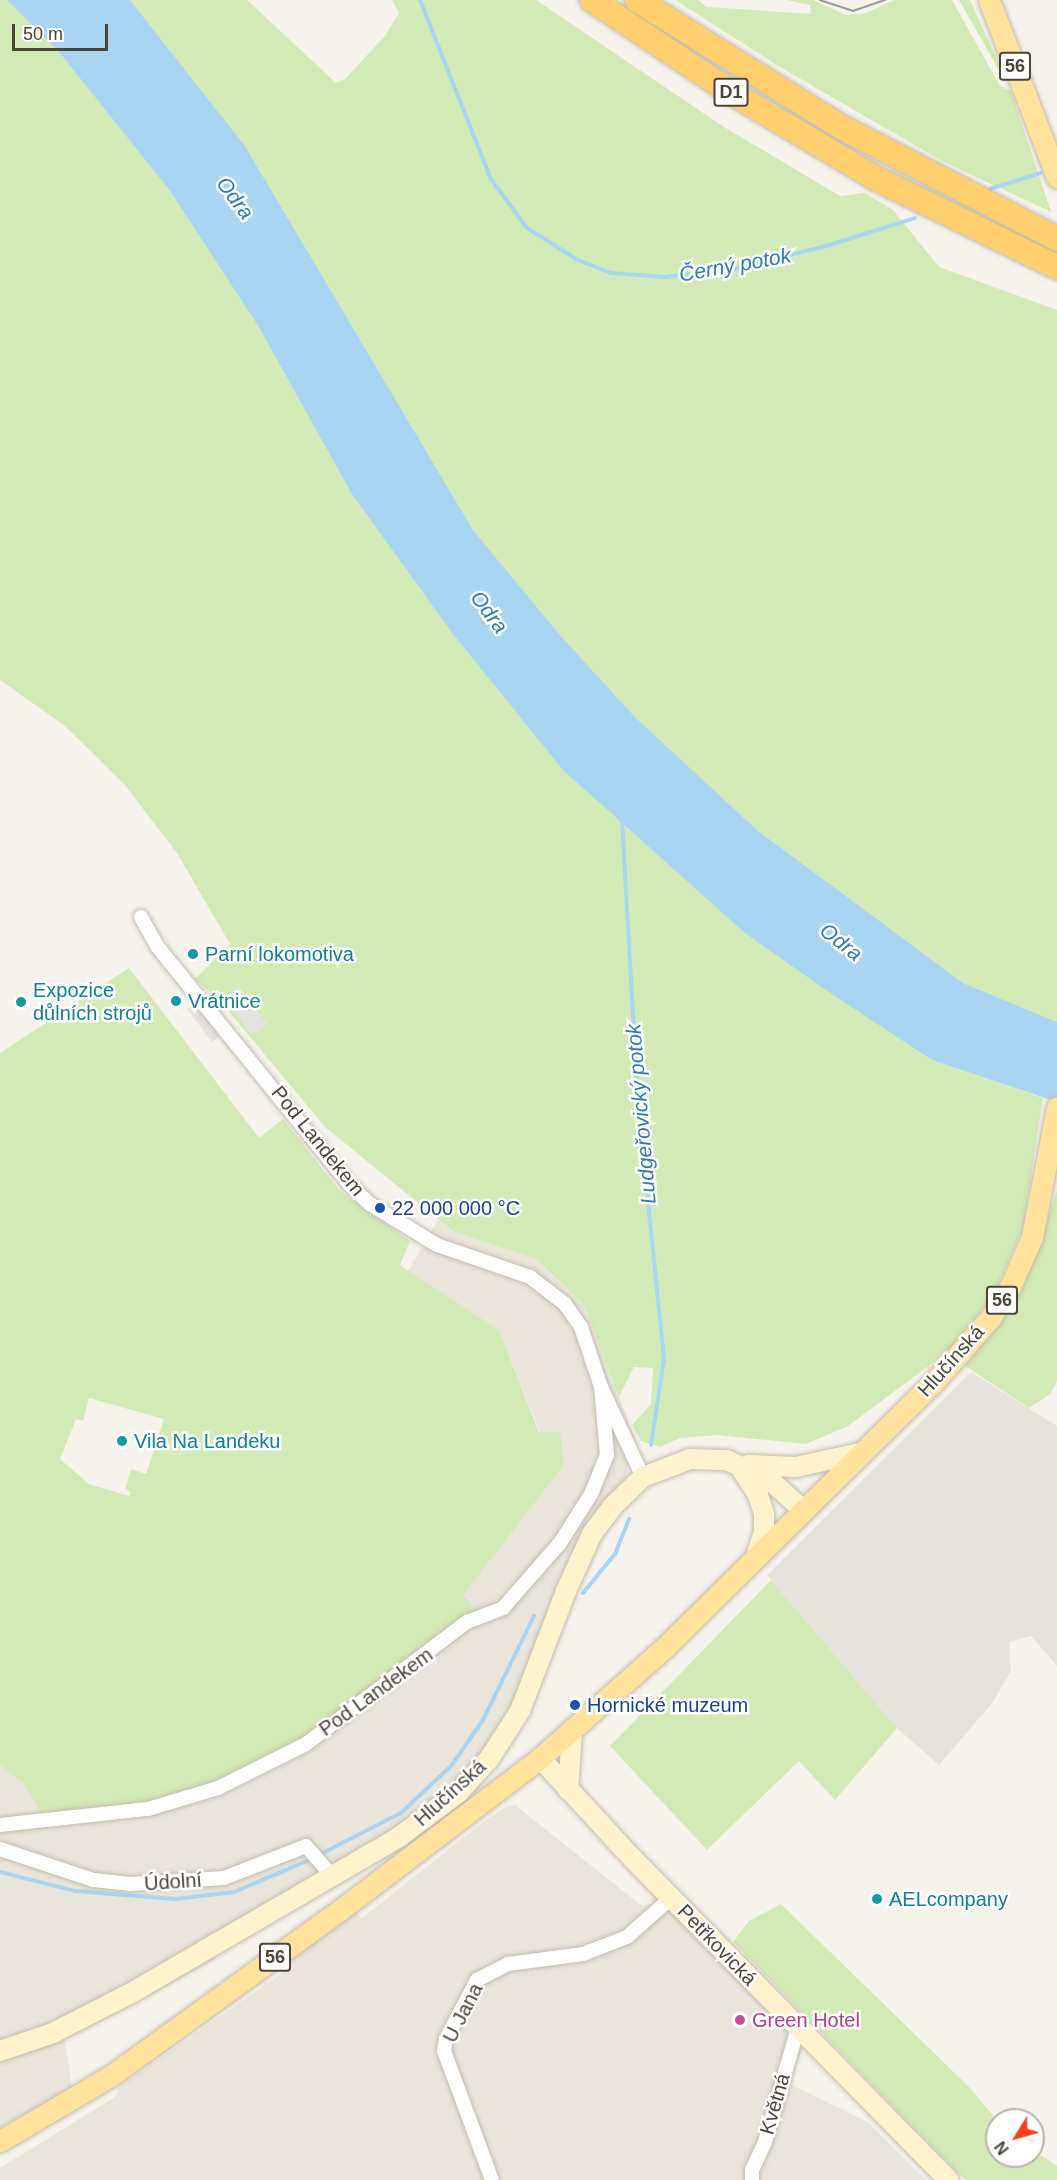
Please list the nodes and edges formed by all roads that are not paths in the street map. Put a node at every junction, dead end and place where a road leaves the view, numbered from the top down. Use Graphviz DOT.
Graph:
graph roads {
  1 [pos="592,0"];
  2 [pos="637,0"];
  3 [pos="989,0"];
  4 [pos="1057,177"];
  5 [pos="1057,239"];
  6 [pos="1057,267"];
  7 [pos="141,917"];
  8 [pos="1057,1107"];
  9 [pos="601,1387"];
  10 [pos="864,1452"];
  11 [pos="736,1463"];
  12 [pos="643,1477"];
  13 [pos="803,1510"];
  14 [pos="756,1556"];
  15 [pos="572,1731"];
  16 [pos="540,1758"];
  17 [pos="568,1790"];
  18 [pos="0,1825"];
  19 [pos="0,1849"];
  20 [pos="322,1863"];
  21 [pos="671,1898"];
  22 [pos="798,2028"];
  23 [pos="0,2051"];
  24 [pos="0,2141"];
  25 [pos="492,2180"];
  26 [pos="752,2180"];
  27 [pos="948,2180"];
  1 -- 6 [label="highway, D1"];
  2 -- 5 [label="highway, D1"];
  3 -- 4 [label="main road, 56"];
  7 -- 9 [label="street, Pod Landekem"];
  8 -- 10 [label="main road, Hlučínská / 56"];
  9 -- 12 [label="street, Pod Landekem"];
  9 -- 18 [label="street, Pod Landekem"];
  10 -- 11 [label="street"];
  10 -- 13 [label="main road, Hlučínská / 56"];
  11 -- 12 [label="street, Hlučínská"];
  11 -- 13 [label="street, Hlučínská"];
  11 -- 14 [label="street"];
  12 -- 20 [label="street, Hlučínská"];
  13 -- 14 [label="main road, Hlučínská / 56"];
  14 -- 15 [label="main road, Hlučínská / 56"];
  15 -- 16 [label="main road, 56"];
  15 -- 17 [label="street"];
  16 -- 17 [label="street, Petřkovická"];
  16 -- 24 [label="main road, 56"];
  17 -- 21 [label="street, Petřkovická"];
  19 -- 20 [label="street, Údolní"];
  20 -- 23 [label="street, Hlučínská"];
  21 -- 22 [label="street, Petřkovická"];
  21 -- 25 [label="street, U Jana"];
  22 -- 26 [label="street, Květná"];
  22 -- 27 [label="street, Petřkovická"];
}
